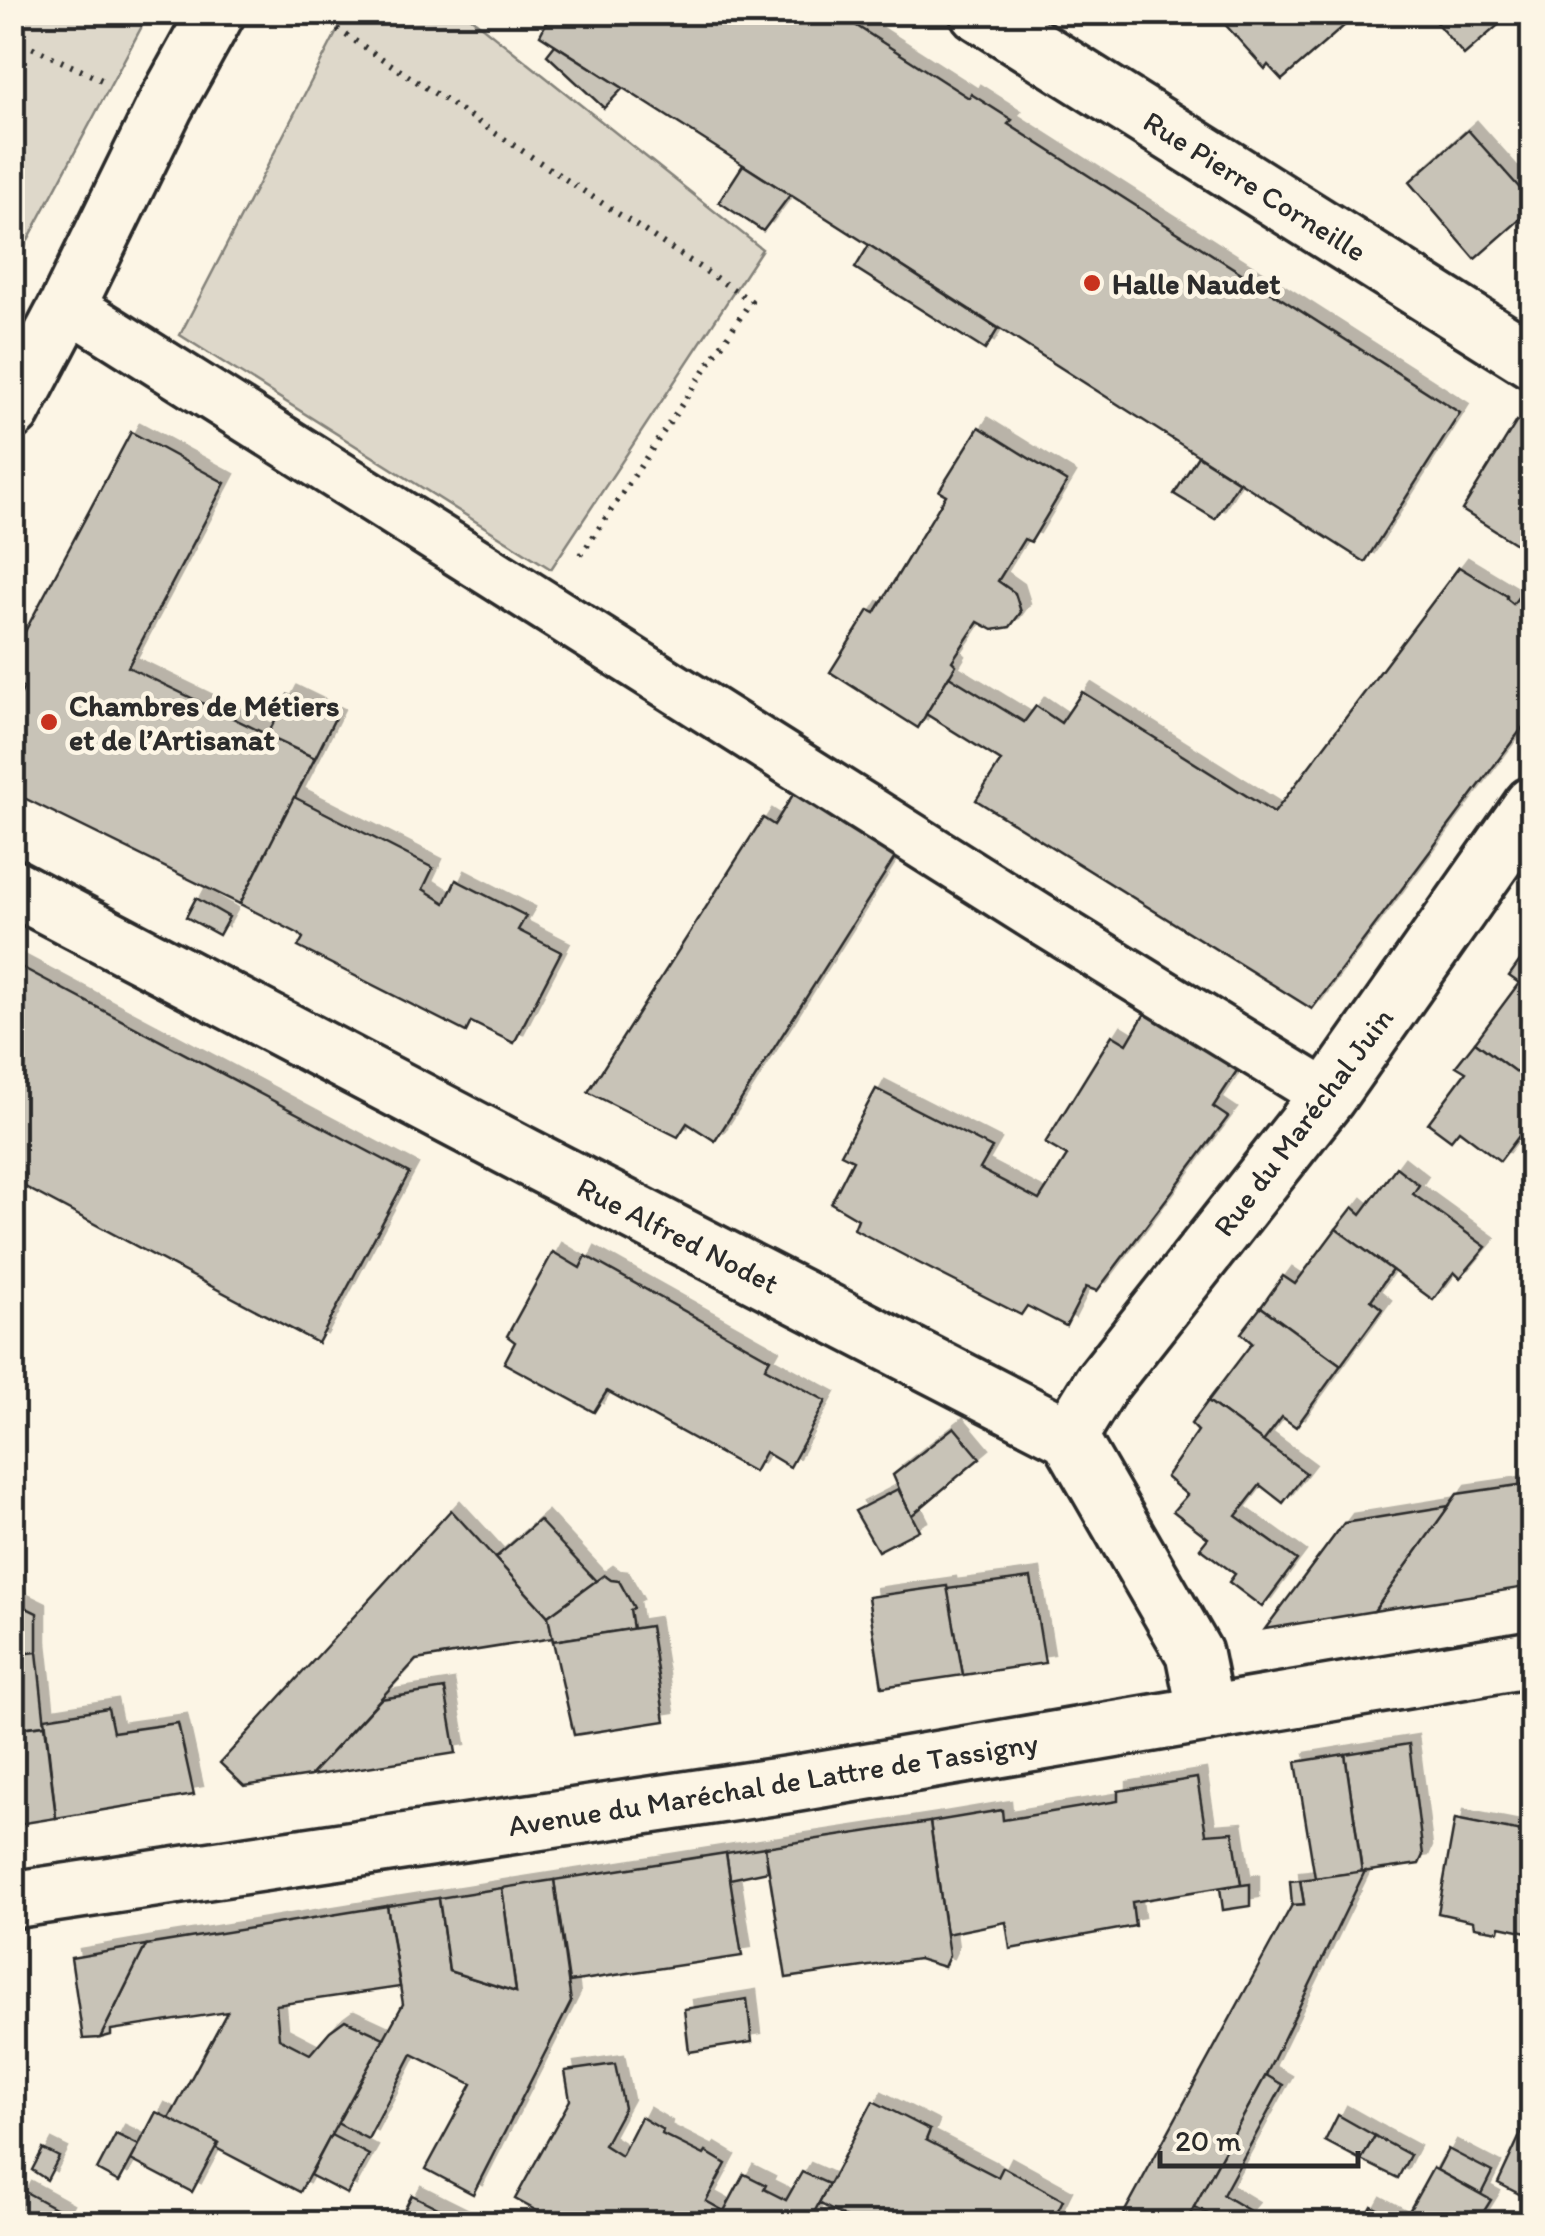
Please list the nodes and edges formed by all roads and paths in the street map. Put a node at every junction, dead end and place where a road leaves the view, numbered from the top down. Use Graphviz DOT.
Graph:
graph roads {
  1 [pos="218,12"];
  2 [pos="311,12"];
  3 [pos="978,12"];
  4 [pos="12,46"];
  5 [pos="83,73"];
  6 [pos="68,305"];
  7 [pos="1532,360"];
  8 [pos="12,410"];
  9 [pos="546,606"];
  10 [pos="1532,805"];
  11 [pos="12,887"];
  12 [pos="1328,1096"];
  13 [pos="1069,1436"];
  14 [pos="1532,1660"];
  15 [pos="1206,1713"];
  16 [pos="12,1900"];
  1 -- 6 [label="street"];
  2 -- 9 [label="path"];
  3 -- 7 [label="street, Rue Pierre Corneille"];
  4 -- 5 [label="path"];
  6 -- 8 [label="street"];
  6 -- 9 [label="street"];
  9 -- 12 [label="street"];
  10 -- 12 [label="street, Rue du Maréchal Juin"];
  11 -- 13 [label="street, Rue Alfred Nodet"];
  12 -- 13 [label="street, Rue du Maréchal Juin"];
  13 -- 15 [label="street"];
  14 -- 15 [label="street, Avenue du Maréchal de Lattre de Tassigny"];
  15 -- 16 [label="street, Avenue du Maréchal de Lattre de Tassigny"];
}
